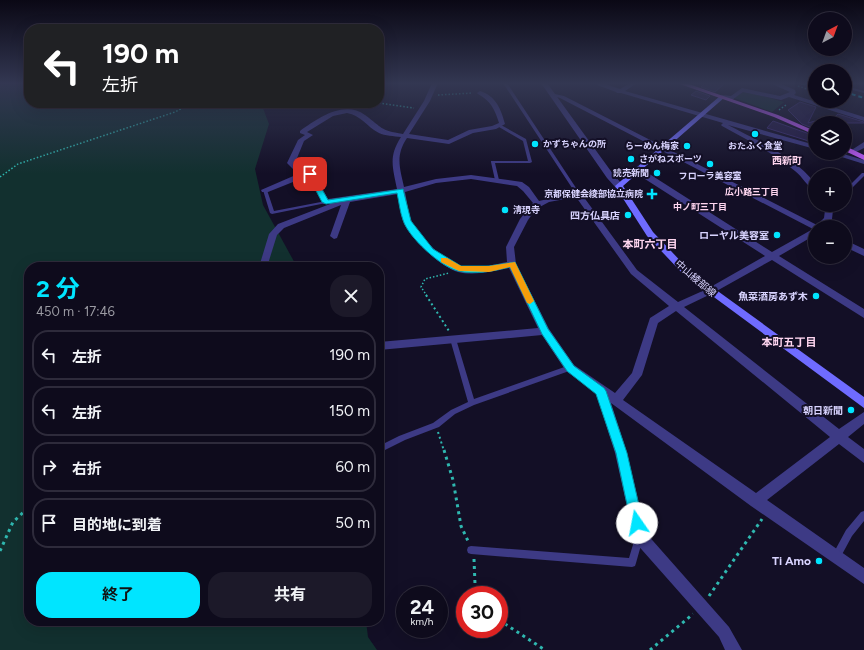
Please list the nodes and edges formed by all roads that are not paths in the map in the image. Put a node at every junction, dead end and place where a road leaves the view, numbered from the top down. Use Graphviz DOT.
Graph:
graph roads {
  1 [pos="338,113"];
  2 [pos="354,113"];
  3 [pos="419,113"];
  4 [pos="499,113"];
  5 [pos="525,113"];
  6 [pos="566,113"];
  7 [pos="594,113"];
  8 [pos="769,113"];
  9 [pos="847,113"];
  10 [pos="701,114"];
  11 [pos="714,118"];
  12 [pos="864,119"];
  13 [pos="500,126"];
  14 [pos="808,130"];
  15 [pos="404,136"];
  16 [pos="864,144"];
  17 [pos="808,145"];
  18 [pos="662,148"];
  19 [pos="852,150"];
  20 [pos="852,152"];
  21 [pos="864,158"];
  22 [pos="852,159"];
  23 [pos="864,162"];
  24 [pos="637,170"];
  25 [pos="864,174"];
  26 [pos="303,176"];
  27 [pos="497,180"];
  28 [pos="808,181"];
  29 [pos="852,185"];
  30 [pos="620,188"];
  31 [pos="265,190"];
  32 [pos="400,190"];
  33 [pos="578,194"];
  34 [pos="346,200"];
  35 [pos="326,202"];
  36 [pos="538,204"];
  37 [pos="808,223"];
  38 [pos="808,235"];
  39 [pos="334,236"];
  40 [pos="852,246"];
  41 [pos="864,252"];
  42 [pos="772,255"];
  43 [pos="265,262"];
  44 [pos="512,264"];
  45 [pos="710,291"];
  46 [pos="675,307"];
  47 [pos="864,314"];
  48 [pos="545,331"];
  49 [pos="453,339"];
  50 [pos="384,346"];
  51 [pos="570,368"];
  52 [pos="600,391"];
  53 [pos="616,400"];
  54 [pos="472,403"];
  55 [pos="864,403"];
  56 [pos="864,417"];
  57 [pos="837,436"];
  58 [pos="384,447"];
  59 [pos="864,457"];
  60 [pos="756,501"];
  61 [pos="864,515"];
  62 [pos="640,537"];
  63 [pos="471,550"];
  64 [pos="836,558"];
  65 [pos="864,578"];
  66 [pos="734,650"];
  1 -- 26 [label="street"];
  2 -- 15 [label="street"];
  3 -- 15 [label="street"];
  4 -- 13 [label="street"];
  5 -- 33 [label="lane"];
  6 -- 30 [label="street"];
  7 -- 18 [label="street"];
  8 -- 14 [label="main road"];
  9 -- 12 [label="street"];
  10 -- 11 [label="street"];
  10 -- 18 [label="main road"];
  11 -- 17 [label="street"];
  11 -- 28 [label="street"];
  13 -- 15 [label="street"];
  13 -- 27 [label="lane"];
  15 -- 32 [label="street"];
  16 -- 19 [label="street"];
  18 -- 24 [label="main road"];
  18 -- 37 [label="street"];
  20 -- 21 [label="main road"];
  22 -- 23 [label="street"];
  24 -- 30 [label="main road"];
  24 -- 42 [label="street"];
  25 -- 29 [label="lane"];
  26 -- 31 [label="street"];
  26 -- 35 [label="street"];
  27 -- 32 [label="street"];
  27 -- 36 [label="street"];
  30 -- 33 [label="street"];
  30 -- 45 [label="main road, 中山綾部線"];
  31 -- 35 [label="lane"];
  32 -- 34 [label="street"];
  32 -- 44 [label="street"];
  33 -- 36 [label="street"];
  33 -- 46 [label="street"];
  34 -- 35 [label="street"];
  34 -- 39 [label="street"];
  34 -- 43 [label="street"];
  36 -- 44 [label="street"];
  38 -- 42 [label="street"];
  40 -- 41 [label="street"];
  42 -- 45 [label="street"];
  42 -- 47 [label="street"];
  44 -- 48 [label="street"];
  45 -- 46 [label="street"];
  45 -- 55 [label="main road, 中山綾部線"];
  46 -- 53 [label="street"];
  46 -- 57 [label="street"];
  48 -- 49 [label="street"];
  48 -- 51 [label="street"];
  49 -- 50 [label="street"];
  49 -- 54 [label="lane"];
  51 -- 52 [label="street"];
  51 -- 54 [label="lane"];
  52 -- 53 [label="street"];
  52 -- 62 [label="street"];
  53 -- 60 [label="street"];
  54 -- 58 [label="lane"];
  56 -- 57 [label="street"];
  57 -- 59 [label="street"];
  57 -- 60 [label="street"];
  60 -- 64 [label="street"];
  61 -- 64 [label="lane"];
  62 -- 63 [label="lane"];
  62 -- 66 [label="street"];
  64 -- 65 [label="street"];
}
